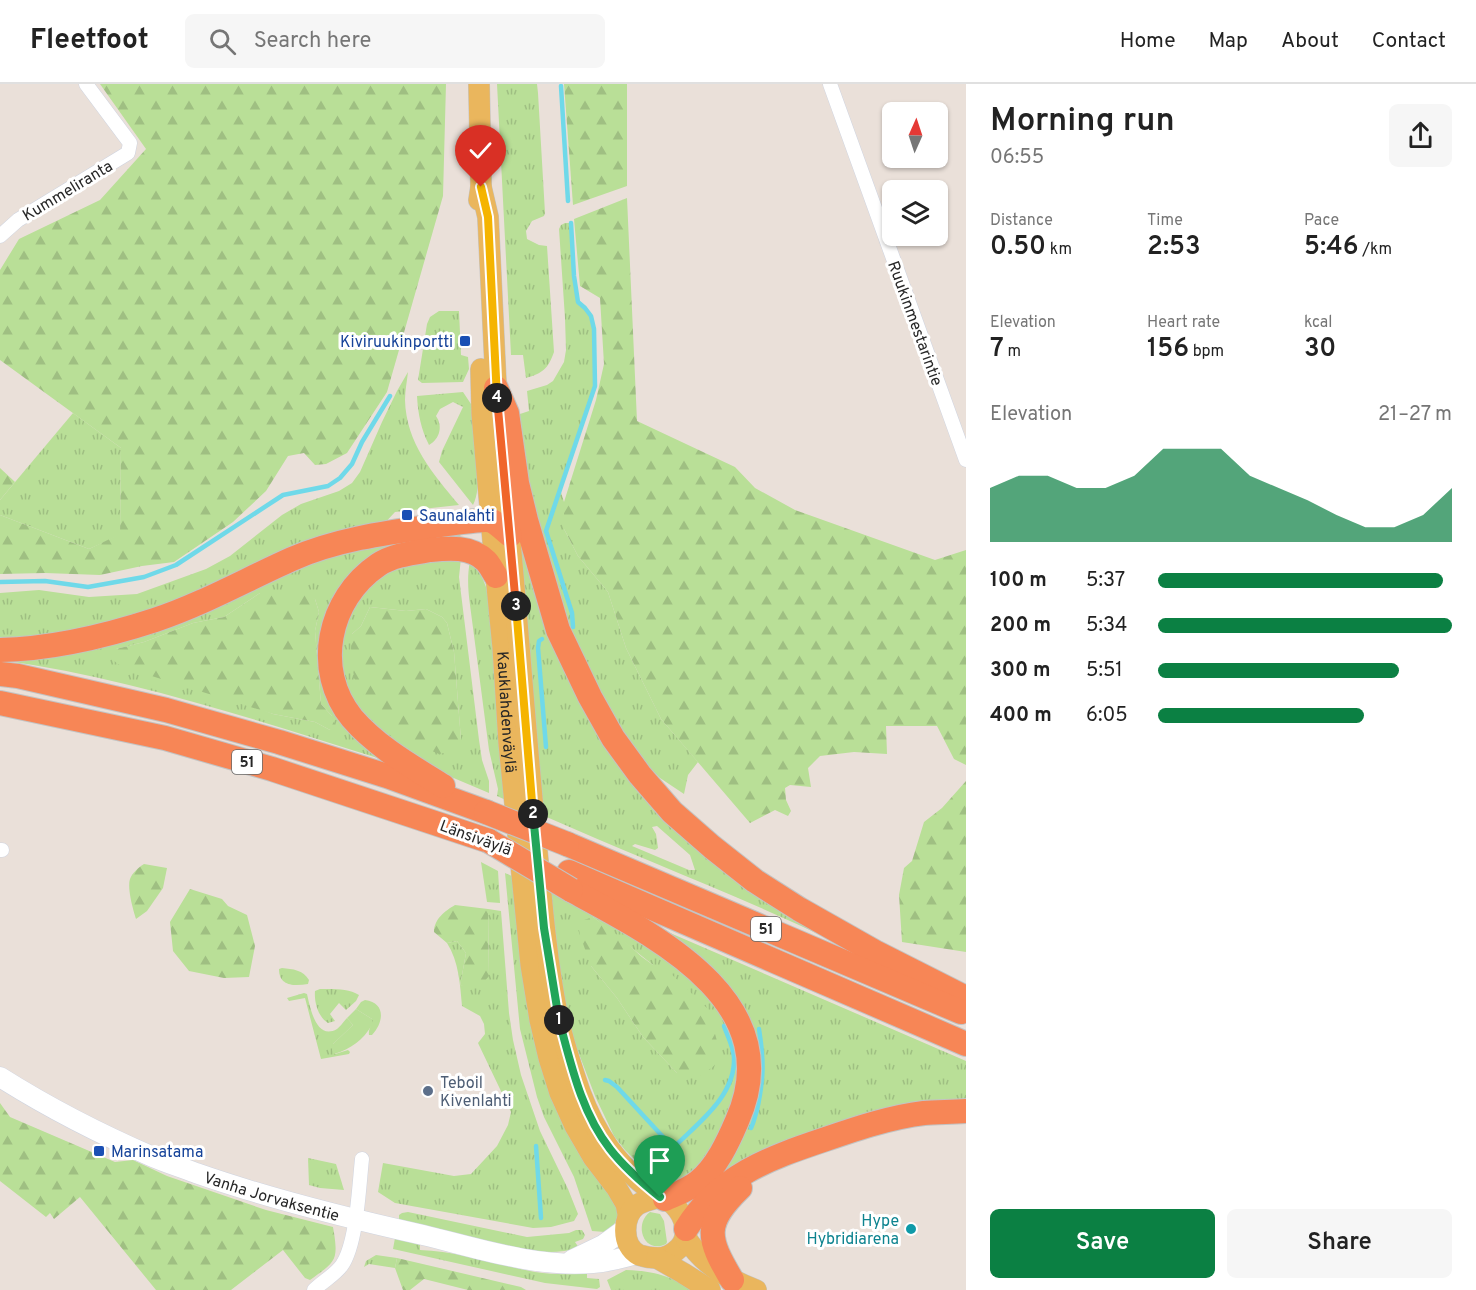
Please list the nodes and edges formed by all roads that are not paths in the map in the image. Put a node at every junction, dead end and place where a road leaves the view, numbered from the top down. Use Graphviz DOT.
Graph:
graph roads {
  1 [pos="86,84"];
  2 [pos="479,84"];
  3 [pos="830,84"];
  4 [pos="0,236"];
  5 [pos="487,356"];
  6 [pos="496,388"];
  7 [pos="496,413"];
  8 [pos="966,460"];
  9 [pos="491,521"];
  10 [pos="510,535"];
  11 [pos="496,576"];
  12 [pos="0,650"];
  13 [pos="0,674"];
  14 [pos="0,703"];
  15 [pos="486,812"];
  16 [pos="570,881"];
  17 [pos="966,998"];
  18 [pos="966,1014"];
  19 [pos="966,1044"];
  20 [pos="0,1077"];
  21 [pos="966,1111"];
  22 [pos="362,1159"];
  23 [pos="761,1163"];
  24 [pos="662,1198"];
  25 [pos="355,1219"];
  26 [pos="627,1222"];
  27 [pos="686,1234"];
  28 [pos="647,1256"];
  29 [pos="564,1263"];
  30 [pos="732,1280"];
  31 [pos="314,1290"];
  32 [pos="710,1290"];
  33 [pos="756,1290"];
  1 -- 4 [label="street, Kummeliranta"];
  2 -- 5 [label="main road, Kauklahdenväylä"];
  3 -- 8 [label="street, Ruukinmestarintie"];
  5 -- 6 [label="main road, Kauklahdenväylä"];
  5 -- 7 [label="main road, Kauklahdenväylä"];
  6 -- 7 [label="highway"];
  7 -- 9 [label="main road, Kauklahdenväylä"];
  7 -- 10 [label="main road, Kauklahdenväylä"];
  7 -- 17 [label="highway"];
  9 -- 10 [label="highway"];
  9 -- 11 [label="main road, Kauklahdenväylä"];
  9 -- 12 [label="highway"];
  10 -- 24 [label="main road, Kauklahdenväylä"];
  11 -- 15 [label="highway"];
  11 -- 26 [label="main road, Kauklahdenväylä"];
  13 -- 15 [label="highway, Länsiväylä / 51"];
  14 -- 16 [label="highway, Länsiväylä / 51, bridge"];
  15 -- 18 [label="highway, Länsiväylä / 51, bridge"];
  16 -- 19 [label="highway, 51"];
  16 -- 24 [label="highway"];
  20 -- 25 [label="main road, Vanha Jorvaksentie"];
  21 -- 23 [label="highway"];
  22 -- 25 [label="street"];
  23 -- 27 [label="highway"];
  23 -- 30 [label="highway"];
  24 -- 26 [label="main road"];
  24 -- 27 [label="main road"];
  25 -- 29 [label="main road, Vanha Jorvaksentie"];
  25 -- 31 [label="street"];
  26 -- 28 [label="main road"];
  26 -- 29 [label="main road"];
  27 -- 28 [label="main road"];
  27 -- 30 [label="main road"];
  28 -- 29 [label="main road, Vanha Jorvaksentie"];
  28 -- 32 [label="main road"];
  30 -- 33 [label="main road"];
}
